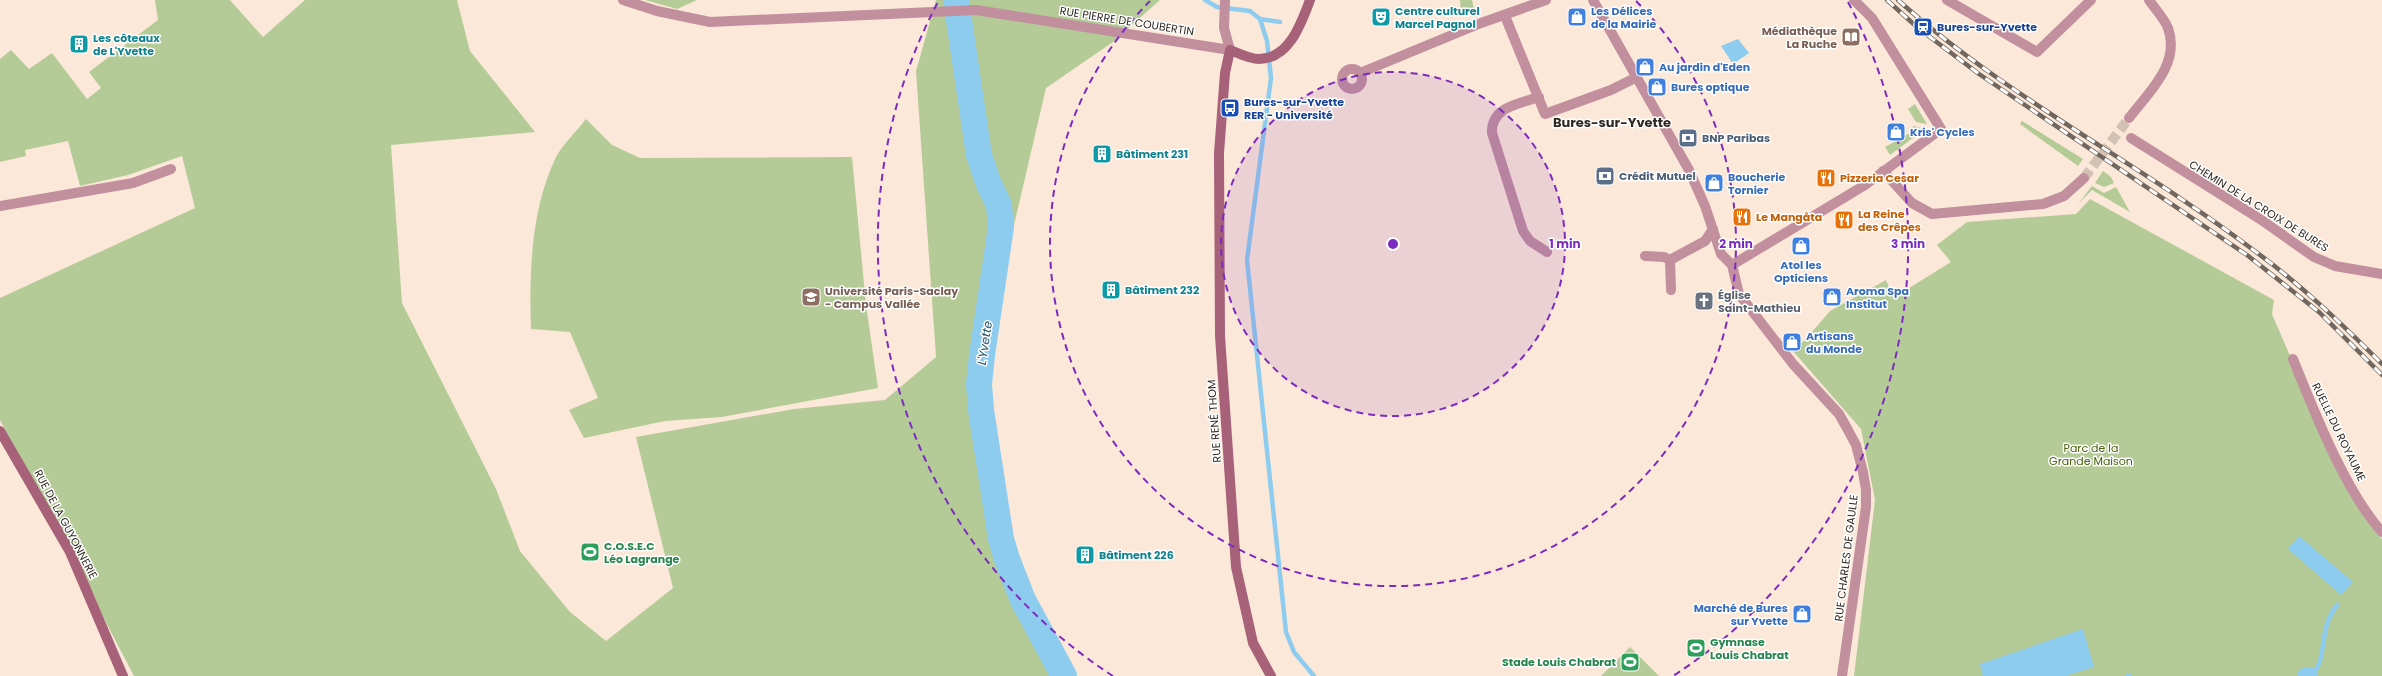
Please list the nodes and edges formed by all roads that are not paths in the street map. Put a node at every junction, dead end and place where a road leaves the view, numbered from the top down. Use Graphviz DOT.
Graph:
graph roads {
  1 [pos="623,0"];
  2 [pos="1310,0"];
  3 [pos="1546,0"];
  4 [pos="1593,0"];
  5 [pos="1854,0"];
  6 [pos="1947,0"];
  7 [pos="2091,0"];
  8 [pos="2148,0"];
  9 [pos="1224,1"];
  10 [pos="1506,16"];
  11 [pos="1230,50"];
  12 [pos="1360,73"];
  13 [pos="1635,78"];
  14 [pos="1539,97"];
  15 [pos="2128,118"];
  16 [pos="2131,138"];
  17 [pos="171,169"];
  18 [pos="1882,171"];
  19 [pos="2084,178"];
  20 [pos="0,206"];
  21 [pos="1713,229"];
  22 [pos="1547,252"];
  23 [pos="1645,256"];
  24 [pos="1670,260"];
  25 [pos="1732,265"];
  26 [pos="2382,274"];
  27 [pos="1671,290"];
  28 [pos="2293,359"];
  29 [pos="0,431"];
  30 [pos="2382,532"];
  31 [pos="123,676"];
  32 [pos="1271,676"];
  33 [pos="1842,676"];
  1 -- 11 [label="street, RUE PIERRE DE COUBERTIN"];
  2 -- 11 [label="main road"];
  3 -- 10 [label="street"];
  4 -- 13 [label="street"];
  5 -- 18 [label="street"];
  6 -- 7 [label="street"];
  8 -- 15 [label="street"];
  9 -- 11 [label="street"];
  10 -- 12 [label="street"];
  10 -- 14 [label="street"];
  11 -- 32 [label="main road, RUE RENÉ THOM"];
  13 -- 14 [label="street"];
  13 -- 21 [label="street"];
  14 -- 22 [label="street"];
  16 -- 26 [label="street, CHEMIN DE LA CROIX DE BURES"];
  17 -- 20 [label="street"];
  18 -- 19 [label="street"];
  18 -- 25 [label="street"];
  21 -- 24 [label="street"];
  21 -- 25 [label="street"];
  23 -- 24 [label="street"];
  24 -- 27 [label="street"];
  25 -- 33 [label="street, RUE CHARLES DE GAULLE"];
  28 -- 30 [label="street, RUELLE DU ROYAUME"];
  29 -- 31 [label="main road, RUE DE LA GUYONNERIE"];
}
